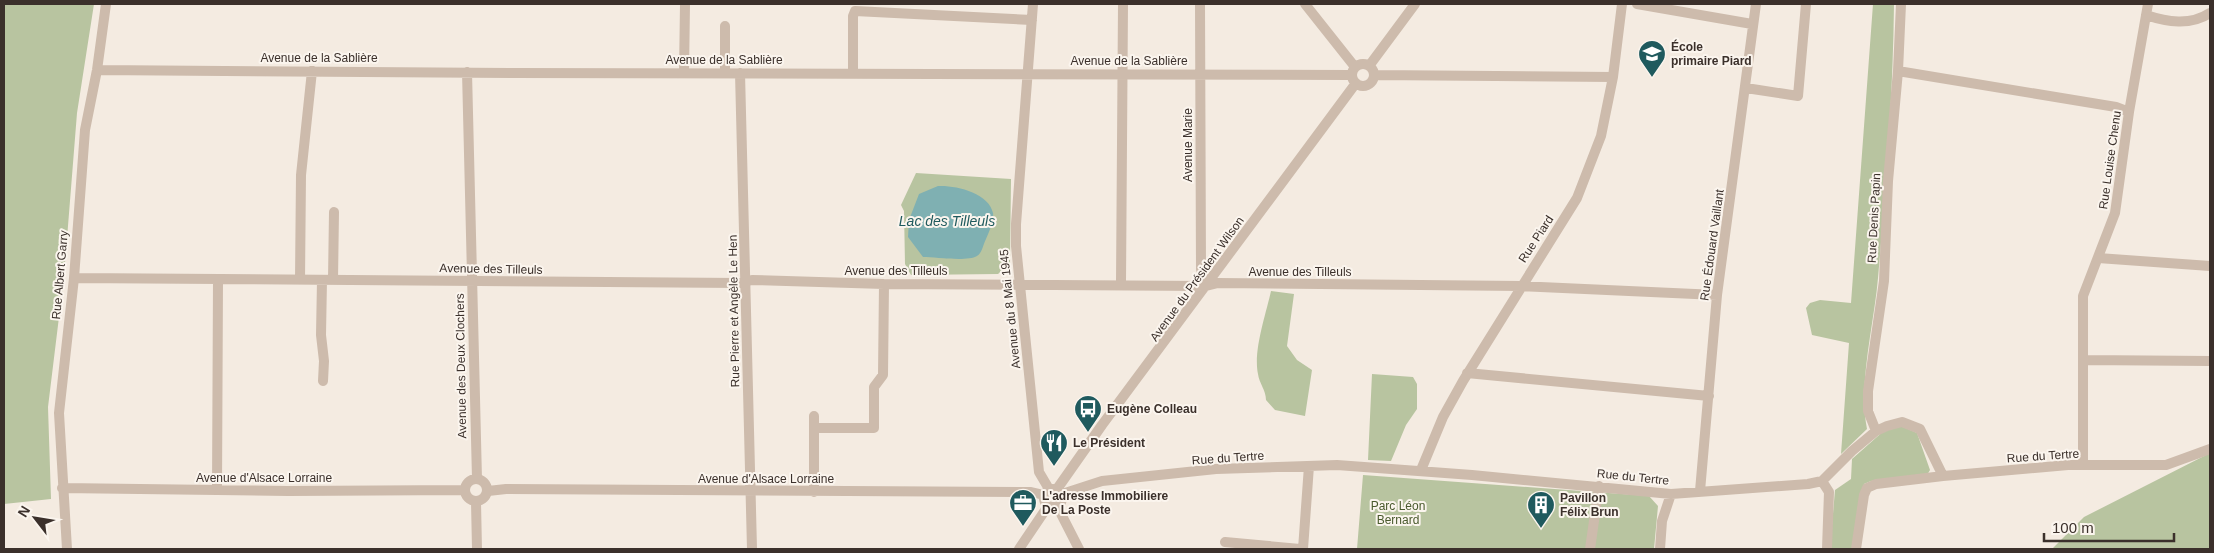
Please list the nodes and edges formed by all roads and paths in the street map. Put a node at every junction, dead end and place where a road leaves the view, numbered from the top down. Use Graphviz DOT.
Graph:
graph roads {
  1 [pos="106,4"];
  2 [pos="685,4"];
  3 [pos="1033,4"];
  4 [pos="1123,4"];
  5 [pos="1200,4"];
  6 [pos="1305,4"];
  7 [pos="1415,4"];
  8 [pos="1622,4"];
  9 [pos="1637,4"];
  10 [pos="1756,4"];
  11 [pos="1806,4"];
  12 [pos="1900,4"];
  13 [pos="2148,4"];
  14 [pos="2146,14"];
  15 [pos="2210,14"];
  16 [pos="1032,20"];
  17 [pos="1752,24"];
  18 [pos="725,26"];
  19 [pos="97,70"];
  20 [pos="1371,70"];
  21 [pos="312,71"];
  22 [pos="1898,71"];
  23 [pos="467,72"];
  24 [pos="684,73"];
  25 [pos="725,73"];
  26 [pos="740,73"];
  27 [pos="1028,73"];
  28 [pos="853,74"];
  29 [pos="1123,74"];
  30 [pos="1200,74"];
  31 [pos="1355,75"];
  32 [pos="1612,77"];
  33 [pos="1746,88"];
  34 [pos="2129,112"];
  35 [pos="334,212"];
  36 [pos="2098,258"];
  37 [pos="2210,266"];
  38 [pos="74,278"];
  39 [pos="218,280"];
  40 [pos="300,280"];
  41 [pos="322,280"];
  42 [pos="333,280"];
  43 [pos="471,281"];
  44 [pos="747,282"];
  45 [pos="1020,283"];
  46 [pos="884,284"];
  47 [pos="1121,284"];
  48 [pos="1206,286"];
  49 [pos="1521,286"];
  50 [pos="1717,295"];
  51 [pos="2083,360"];
  52 [pos="2210,361"];
  53 [pos="1468,373"];
  54 [pos="323,381"];
  55 [pos="1708,396"];
  56 [pos="814,416"];
  57 [pos="814,428"];
  58 [pos="874,428"];
  59 [pos="1876,431"];
  60 [pos="874,440"];
  61 [pos="2210,449"];
  62 [pos="2083,465"];
  63 [pos="1309,466"];
  64 [pos="1421,470"];
  65 [pos="1943,476"];
  66 [pos="477,479"];
  67 [pos="1822,480"];
  68 [pos="1599,486"];
  69 [pos="62,488"];
  70 [pos="217,490"];
  71 [pos="465,490"];
  72 [pos="488,491"];
  73 [pos="750,491"];
  74 [pos="1700,491"];
  75 [pos="814,492"];
  76 [pos="1053,492"];
  77 [pos="1671,494"];
  78 [pos="476,502"];
  79 [pos="1052,506"];
  80 [pos="1225,542"];
  81 [pos="67,549"];
  82 [pos="477,549"];
  83 [pos="752,549"];
  84 [pos="1018,549"];
  85 [pos="1079,549"];
  86 [pos="1301,549"];
  87 [pos="1590,549"];
  88 [pos="1660,549"];
  89 [pos="1827,549"];
  90 [pos="1856,549"];
  1 -- 19 [label="street, Rue Albert Garry"];
  2 -- 24 [label="street"];
  3 -- 16 [label="street, Avenue du 8 Mai 1945"];
  4 -- 29 [label="street"];
  5 -- 30 [label="street, Avenue Marie"];
  6 -- 31 [label="street"];
  7 -- 20 [label="street"];
  8 -- 32 [label="street, Rue Piard"];
  9 -- 17 [label="street"];
  10 -- 17 [label="street, Rue Édouard Vaillant"];
  11 -- 33 [label="street"];
  12 -- 22 [label="street, Rue Denis Papin"];
  13 -- 14 [label="street, Rue Louise Chenu"];
  14 -- 15 [label="street"];
  14 -- 34 [label="street, Rue Louise Chenu"];
  16 -- 27 [label="street, Avenue du 8 Mai 1945"];
  16 -- 28 [label="street"];
  17 -- 33 [label="street, Rue Édouard Vaillant"];
  18 -- 25 [label="street"];
  19 -- 21 [label="street, Avenue de la Sablière"];
  19 -- 38 [label="street, Rue Albert Garry"];
  20 -- 31 [label="street, Avenue de la Sablière"];
  20 -- 31 [label="street"];
  20 -- 32 [label="street"];
  21 -- 23 [label="street, Avenue de la Sablière"];
  21 -- 40 [label="street"];
  22 -- 34 [label="street"];
  22 -- 59 [label="street, Rue Denis Papin"];
  23 -- 24 [label="street, Avenue de la Sablière"];
  23 -- 43 [label="street, Avenue des Deux Clochers"];
  24 -- 25 [label="street, Avenue de la Sablière"];
  25 -- 26 [label="street, Avenue de la Sablière"];
  26 -- 28 [label="street, Avenue de la Sablière"];
  26 -- 44 [label="street, Rue Pierre et Angèle Le Hen"];
  27 -- 28 [label="street, Avenue de la Sablière"];
  27 -- 29 [label="street, Avenue de la Sablière"];
  27 -- 45 [label="street, Avenue du 8 Mai 1945"];
  29 -- 30 [label="street, Avenue de la Sablière"];
  29 -- 47 [label="street"];
  30 -- 31 [label="street, Avenue de la Sablière"];
  30 -- 48 [label="street, Avenue Marie"];
  31 -- 48 [label="street, Avenue du Président Wilson"];
  32 -- 49 [label="street, Rue Piard"];
  33 -- 50 [label="street, Rue Édouard Vaillant"];
  34 -- 36 [label="street, Rue Louise Chenu"];
  35 -- 42 [label="street"];
  36 -- 37 [label="street"];
  36 -- 51 [label="street, Rue Louise Chenu"];
  38 -- 39 [label="street, Avenue des Tilleuls"];
  38 -- 69 [label="street, Rue Albert Garry"];
  39 -- 40 [label="street, Avenue des Tilleuls"];
  39 -- 70 [label="street"];
  40 -- 41 [label="street, Avenue des Tilleuls"];
  41 -- 42 [label="street, Avenue des Tilleuls"];
  41 -- 54 [label="street"];
  42 -- 43 [label="street, Avenue des Tilleuls"];
  43 -- 44 [label="street, Avenue des Tilleuls"];
  43 -- 66 [label="street, Avenue des Deux Clochers"];
  44 -- 46 [label="street, Avenue des Tilleuls"];
  44 -- 73 [label="street, Rue Pierre et Angèle Le Hen"];
  45 -- 46 [label="street, Avenue des Tilleuls"];
  45 -- 47 [label="street, Avenue des Tilleuls"];
  45 -- 76 [label="street, Avenue du 8 Mai 1945"];
  46 -- 58 [label="street"];
  47 -- 48 [label="street, Avenue des Tilleuls"];
  48 -- 49 [label="street, Avenue des Tilleuls"];
  48 -- 76 [label="street, Avenue du Président Wilson"];
  49 -- 50 [label="street, Avenue des Tilleuls"];
  49 -- 53 [label="street, Rue Piard"];
  50 -- 55 [label="street, Rue Édouard Vaillant"];
  51 -- 52 [label="street"];
  51 -- 62 [label="street, Rue Louise Chenu"];
  53 -- 55 [label="street"];
  53 -- 64 [label="street, Rue Piard"];
  55 -- 74 [label="street, Rue Édouard Vaillant"];
  56 -- 57 [label="street"];
  57 -- 58 [label="street"];
  57 -- 75 [label="street"];
  58 -- 60 [label="street"];
  59 -- 65 [label="street"];
  59 -- 67 [label="street"];
  61 -- 62 [label="street, Rue du Tertre"];
  62 -- 65 [label="street, Rue du Tertre"];
  63 -- 64 [label="street, Rue du Tertre"];
  63 -- 76 [label="street, Rue du Tertre"];
  63 -- 86 [label="street"];
  64 -- 68 [label="street, Rue du Tertre"];
  65 -- 90 [label="street, Rue du Tertre"];
  66 -- 71 [label="street"];
  66 -- 72 [label="street"];
  67 -- 74 [label="street, Rue du Tertre"];
  67 -- 89 [label="street"];
  68 -- 77 [label="street, Rue du Tertre"];
  68 -- 87 [label="street"];
  69 -- 70 [label="street, Avenue d'Alsace Lorraine"];
  69 -- 81 [label="street, Rue Albert Garry"];
  70 -- 71 [label="street, Avenue d'Alsace Lorraine"];
  71 -- 78 [label="street"];
  72 -- 73 [label="street, Avenue d'Alsace Lorraine"];
  72 -- 78 [label="street"];
  73 -- 75 [label="street, Avenue d'Alsace Lorraine"];
  73 -- 83 [label="street, Rue Pierre et Angèle Le Hen"];
  74 -- 77 [label="street, Rue du Tertre"];
  75 -- 76 [label="street, Avenue d'Alsace Lorraine"];
  76 -- 79 [label="street, Avenue du 8 Mai 1945"];
  76 -- 79 [label="street, Avenue du Président Wilson"];
  77 -- 88 [label="street"];
  78 -- 82 [label="street"];
  79 -- 84 [label="street, Avenue du Président Wilson"];
  79 -- 85 [label="street, Avenue du 8 Mai 1945"];
  80 -- 86 [label="street"];
}
